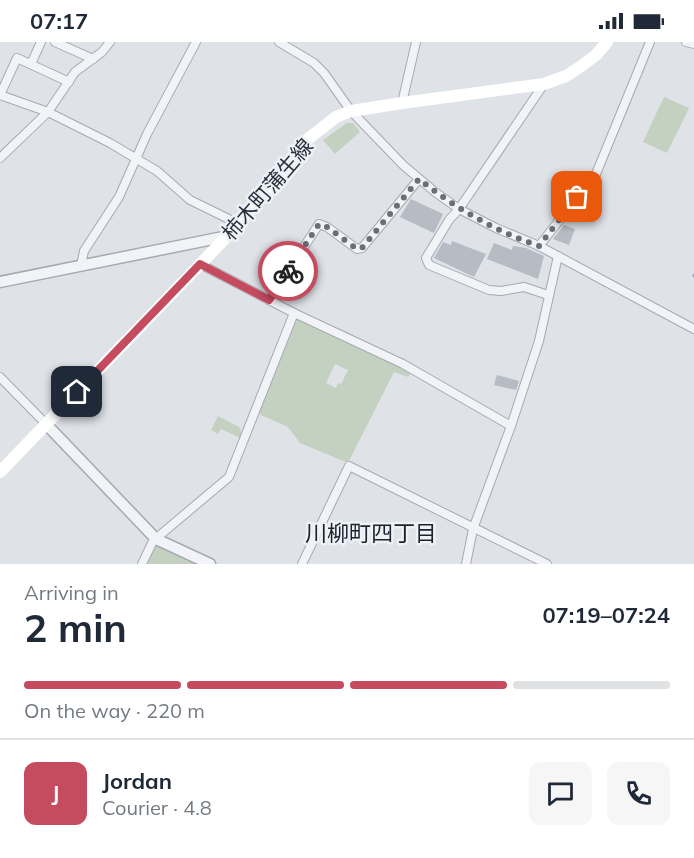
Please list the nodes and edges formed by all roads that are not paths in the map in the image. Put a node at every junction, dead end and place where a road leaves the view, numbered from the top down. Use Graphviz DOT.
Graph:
graph roads {
  1 [pos="41,42"];
  2 [pos="110,42"];
  3 [pos="196,42"];
  4 [pos="279,42"];
  5 [pos="416,42"];
  6 [pos="607,42"];
  7 [pos="650,42"];
  8 [pos="686,42"];
  9 [pos="58,43"];
  10 [pos="694,44"];
  11 [pos="93,59"];
  12 [pos="31,64"];
  13 [pos="69,82"];
  14 [pos="544,84"];
  15 [pos="0,95"];
  16 [pos="402,103"];
  17 [pos="351,111"];
  18 [pos="48,112"];
  19 [pos="0,159"];
  20 [pos="136,159"];
  21 [pos="419,179"];
  22 [pos="459,209"];
  23 [pos="239,224"];
  24 [pos="228,236"];
  25 [pos="539,246"];
  26 [pos="558,256"];
  27 [pos="200,264"];
  28 [pos="81,266"];
  29 [pos="0,282"];
  30 [pos="548,295"];
  31 [pos="269,300"];
  32 [pos="294,313"];
  33 [pos="694,329"];
  34 [pos="0,378"];
  35 [pos="46,424"];
  36 [pos="511,426"];
  37 [pos="0,472"];
  38 [pos="473,529"];
  39 [pos="156,539"];
  40 [pos="142,564"];
  41 [pos="210,564"];
  42 [pos="302,564"];
  43 [pos="466,564"];
  44 [pos="547,564"];
  1 -- 12 [label="street"];
  2 -- 11 [label="street"];
  3 -- 20 [label="street"];
  4 -- 17 [label="street"];
  5 -- 16 [label="street"];
  6 -- 14 [label="main road, 柿木町蒲生線"];
  7 -- 25 [label="street"];
  8 -- 10 [label="street"];
  9 -- 11 [label="street"];
  11 -- 13 [label="street"];
  12 -- 13 [label="street"];
  12 -- 15 [label="street"];
  13 -- 18 [label="street"];
  14 -- 16 [label="main road, 柿木町蒲生線"];
  14 -- 22 [label="street"];
  15 -- 18 [label="street"];
  16 -- 17 [label="main road, 柿木町蒲生線"];
  17 -- 21 [label="street"];
  17 -- 23 [label="main road, 柿木町蒲生線"];
  18 -- 19 [label="street"];
  18 -- 20 [label="street"];
  20 -- 23 [label="street"];
  20 -- 28 [label="street"];
  21 -- 22 [label="street"];
  21 -- 31 [label="street"];
  22 -- 25 [label="street"];
  22 -- 30 [label="street"];
  23 -- 24 [label="main road, 柿木町蒲生線"];
  24 -- 27 [label="main road, 柿木町蒲生線"];
  24 -- 28 [label="street"];
  25 -- 26 [label="street"];
  26 -- 30 [label="street"];
  26 -- 33 [label="street"];
  27 -- 31 [label="street"];
  27 -- 35 [label="main road, 柿木町蒲生線"];
  28 -- 29 [label="street"];
  30 -- 36 [label="street"];
  31 -- 32 [label="street"];
  32 -- 36 [label="street"];
  32 -- 39 [label="street"];
  34 -- 35 [label="street"];
  35 -- 37 [label="main road, 柿木町蒲生線"];
  35 -- 39 [label="street"];
  36 -- 38 [label="street"];
  38 -- 42 [label="street"];
  38 -- 43 [label="street"];
  38 -- 44 [label="street"];
  39 -- 40 [label="street"];
  39 -- 41 [label="street"];
}
